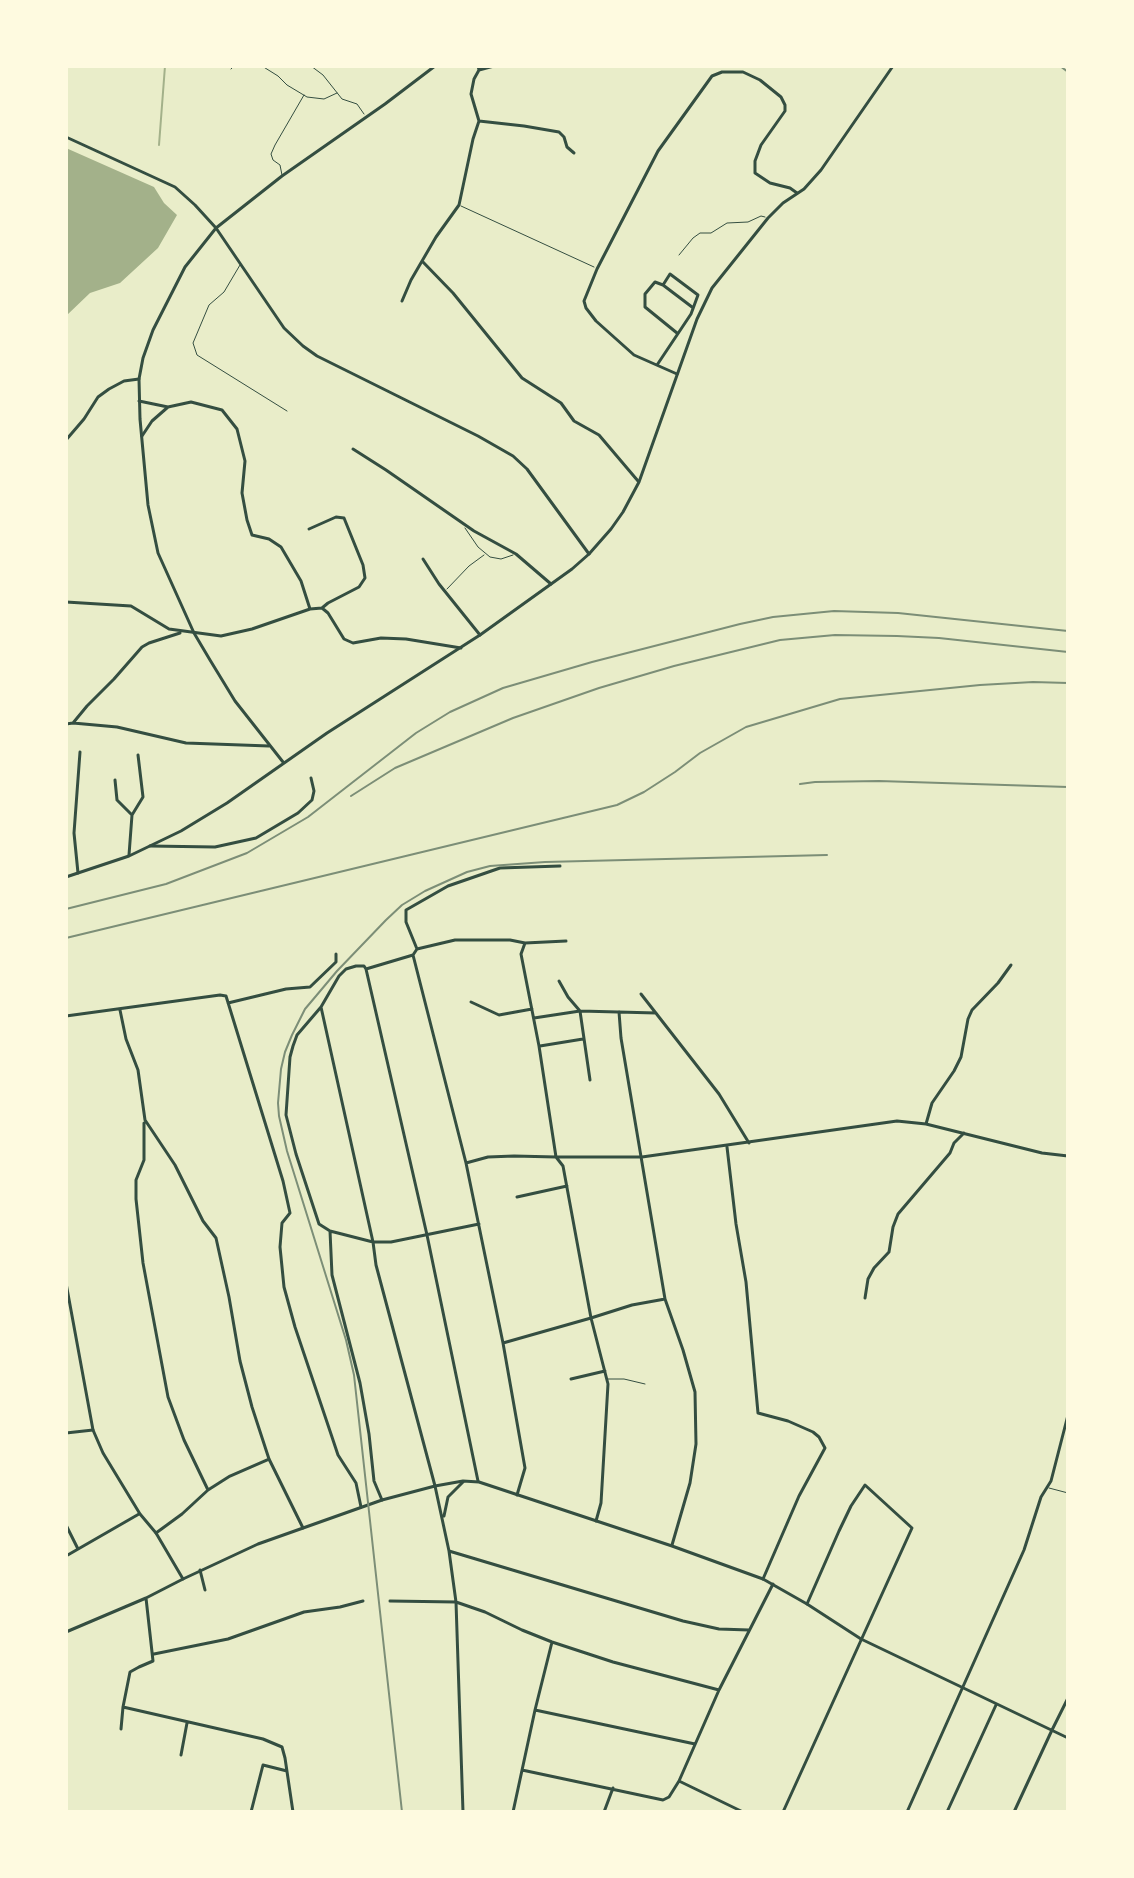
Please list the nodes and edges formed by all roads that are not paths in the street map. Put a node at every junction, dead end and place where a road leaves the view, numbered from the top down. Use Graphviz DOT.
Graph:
graph roads {
  1 [pos="234,66"];
  2 [pos="262,66"];
  3 [pos="311,66"];
  4 [pos="435,66"];
  5 [pos="494,66"];
  6 [pos="893,66"];
  7 [pos="479,68"];
  8 [pos="231,69"];
  9 [pos="337,93"];
  10 [pos="304,95"];
  11 [pos="365,116"];
  12 [pos="479,121"];
  13 [pos="66,137"];
  14 [pos="574,153"];
  15 [pos="282,176"];
  16 [pos="797,193"];
  17 [pos="459,205"];
  18 [pos="768,218"];
  19 [pos="216,228"];
  20 [pos="679,255"];
  21 [pos="422,261"];
  22 [pos="241,262"];
  23 [pos="597,269"];
  24 [pos="663,285"];
  25 [pos="402,301"];
  26 [pos="693,308"];
  27 [pos="677,333"];
  28 [pos="657,365"];
  29 [pos="677,374"];
  30 [pos="139,379"];
  31 [pos="139,401"];
  32 [pos="168,407"];
  33 [pos="287,411"];
  34 [pos="142,436"];
  35 [pos="66,440"];
  36 [pos="353,449"];
  37 [pos="639,482"];
  38 [pos="463,524"];
  39 [pos="309,529"];
  40 [pos="486,554"];
  41 [pos="516,554"];
  42 [pos="589,554"];
  43 [pos="423,559"];
  44 [pos="552,584"];
  45 [pos="445,590"];
  46 [pos="66,602"];
  47 [pos="322,608"];
  48 [pos="310,609"];
  49 [pos="184,632"];
  50 [pos="194,633"];
  51 [pos="480,635"];
  52 [pos="461,648"];
  53 [pos="73,723"];
  54 [pos="66,724"];
  55 [pos="269,746"];
  56 [pos="80,752"];
  57 [pos="138,755"];
  58 [pos="284,762"];
  59 [pos="311,778"];
  60 [pos="115,780"];
  61 [pos="132,815"];
  62 [pos="150,846"];
  63 [pos="129,856"];
  64 [pos="560,866"];
  65 [pos="78,873"];
  66 [pos="66,877"];
  67 [pos="566,941"];
  68 [pos="525,943"];
  69 [pos="417,949"];
  70 [pos="336,954"];
  71 [pos="413,955"];
  72 [pos="1011,965"];
  73 [pos="366,969"];
  74 [pos="559,981"];
  75 [pos="641,994"];
  76 [pos="471,1002"];
  77 [pos="228,1003"];
  78 [pos="321,1007"];
  79 [pos="532,1009"];
  80 [pos="120,1010"];
  81 [pos="580,1011"];
  82 [pos="619,1012"];
  83 [pos="656,1013"];
  84 [pos="66,1016"];
  85 [pos="534,1018"];
  86 [pos="583,1039"];
  87 [pos="539,1046"];
  88 [pos="590,1080"];
  89 [pos="145,1120"];
  90 [pos="926,1124"];
  91 [pos="964,1133"];
  92 [pos="749,1143"];
  93 [pos="727,1146"];
  94 [pos="1068,1156"];
  95 [pos="556,1157"];
  96 [pos="642,1157"];
  97 [pos="466,1163"];
  98 [pos="567,1186"];
  99 [pos="517,1197"];
  100 [pos="479,1224"];
  101 [pos="330,1231"];
  102 [pos="427,1235"];
  103 [pos="373,1242"];
  104 [pos="66,1283"];
  105 [pos="67,1296"];
  106 [pos="865,1298"];
  107 [pos="665,1299"];
  108 [pos="591,1318"];
  109 [pos="503,1343"];
  110 [pos="605,1371"];
  111 [pos="571,1379"];
  112 [pos="607,1379"];
  113 [pos="645,1384"];
  114 [pos="1068,1415"];
  115 [pos="93,1430"];
  116 [pos="66,1433"];
  117 [pos="269,1459"];
  118 [pos="463,1481"];
  119 [pos="479,1482"];
  120 [pos="435,1486"];
  121 [pos="1046,1488"];
  122 [pos="208,1490"];
  123 [pos="1068,1493"];
  124 [pos="517,1495"];
  125 [pos="382,1500"];
  126 [pos="361,1507"];
  127 [pos="140,1514"];
  128 [pos="444,1519"];
  129 [pos="596,1521"];
  130 [pos="66,1525"];
  131 [pos="303,1528"];
  132 [pos="156,1533"];
  133 [pos="672,1546"];
  134 [pos="78,1549"];
  135 [pos="449,1551"];
  136 [pos="66,1556"];
  137 [pos="200,1570"];
  138 [pos="183,1579"];
  139 [pos="763,1579"];
  140 [pos="773,1584"];
  141 [pos="205,1590"];
  142 [pos="146,1598"];
  143 [pos="363,1601"];
  144 [pos="390,1601"];
  145 [pos="456,1602"];
  146 [pos="807,1604"];
  147 [pos="749,1630"];
  148 [pos="66,1632"];
  149 [pos="861,1639"];
  150 [pos="552,1642"];
  151 [pos="154,1654"];
  152 [pos="962,1688"];
  153 [pos="719,1690"];
  154 [pos="1068,1698"];
  155 [pos="996,1705"];
  156 [pos="123,1707"];
  157 [pos="535,1710"];
  158 [pos="187,1722"];
  159 [pos="121,1729"];
  160 [pos="1052,1730"];
  161 [pos="1068,1738"];
  162 [pos="695,1744"];
  163 [pos="181,1755"];
  164 [pos="522,1770"];
  165 [pos="287,1771"];
  166 [pos="679,1781"];
  167 [pos="613,1788"];
  168 [pos="251,1812"];
  169 [pos="293,1812"];
  170 [pos="463,1812"];
  171 [pos="513,1812"];
  172 [pos="604,1812"];
  173 [pos="743,1812"];
  174 [pos="783,1812"];
  175 [pos="907,1812"];
  176 [pos="947,1812"];
  177 [pos="1014,1812"];
  1 -- 8 [label="lane"];
  2 -- 10 [label="lane"];
  3 -- 9 [label="lane"];
  4 -- 11 [label="street"];
  5 -- 7 [label="street"];
  6 -- 16 [label="street"];
  7 -- 12 [label="street"];
  9 -- 10 [label="lane"];
  9 -- 11 [label="lane"];
  10 -- 15 [label="lane"];
  11 -- 15 [label="street"];
  12 -- 14 [label="street"];
  12 -- 17 [label="street"];
  13 -- 19 [label="street"];
  15 -- 19 [label="street"];
  16 -- 18 [label="street"];
  16 -- 23 [label="street"];
  17 -- 21 [label="street"];
  17 -- 23 [label="lane"];
  18 -- 20 [label="lane"];
  18 -- 29 [label="street"];
  19 -- 22 [label="street"];
  19 -- 30 [label="street"];
  21 -- 25 [label="street"];
  21 -- 37 [label="street"];
  22 -- 33 [label="lane"];
  22 -- 42 [label="street"];
  23 -- 28 [label="street"];
  24 -- 26 [label="street"];
  24 -- 26 [label="street"];
  24 -- 27 [label="street"];
  26 -- 27 [label="street"];
  27 -- 28 [label="street"];
  28 -- 29 [label="street"];
  29 -- 37 [label="street"];
  30 -- 31 [label="street"];
  30 -- 35 [label="street"];
  31 -- 32 [label="street"];
  31 -- 34 [label="street"];
  32 -- 34 [label="street"];
  32 -- 48 [label="street"];
  34 -- 50 [label="street"];
  36 -- 38 [label="street"];
  37 -- 42 [label="street"];
  38 -- 40 [label="lane"];
  38 -- 41 [label="street"];
  39 -- 47 [label="street"];
  40 -- 41 [label="lane"];
  40 -- 45 [label="lane"];
  41 -- 44 [label="street"];
  42 -- 44 [label="street"];
  43 -- 45 [label="street"];
  44 -- 51 [label="street"];
  45 -- 51 [label="street"];
  46 -- 49 [label="street"];
  47 -- 48 [label="street"];
  47 -- 52 [label="street"];
  48 -- 50 [label="street"];
  49 -- 50 [label="street"];
  49 -- 53 [label="street"];
  50 -- 55 [label="street"];
  51 -- 52 [label="street"];
  52 -- 58 [label="street"];
  53 -- 54 [label="street"];
  53 -- 55 [label="street"];
  55 -- 58 [label="street"];
  56 -- 65 [label="street"];
  57 -- 61 [label="street"];
  58 -- 62 [label="street"];
  59 -- 62 [label="street"];
  60 -- 61 [label="street"];
  61 -- 63 [label="street"];
  62 -- 63 [label="street"];
  63 -- 65 [label="street"];
  64 -- 69 [label="street"];
  65 -- 66 [label="street"];
  67 -- 68 [label="street"];
  68 -- 69 [label="street"];
  68 -- 79 [label="street"];
  69 -- 71 [label="street"];
  70 -- 77 [label="street"];
  71 -- 73 [label="street"];
  71 -- 97 [label="street"];
  72 -- 90 [label="street"];
  73 -- 78 [label="street"];
  73 -- 102 [label="street"];
  74 -- 81 [label="street"];
  75 -- 83 [label="street"];
  76 -- 79 [label="street"];
  77 -- 80 [label="street"];
  77 -- 126 [label="street"];
  78 -- 101 [label="street"];
  78 -- 103 [label="street"];
  79 -- 85 [label="street"];
  80 -- 84 [label="street"];
  80 -- 89 [label="street"];
  81 -- 82 [label="street"];
  81 -- 85 [label="street"];
  81 -- 86 [label="street"];
  82 -- 83 [label="street"];
  82 -- 96 [label="street"];
  83 -- 92 [label="street"];
  85 -- 87 [label="street"];
  86 -- 87 [label="street"];
  86 -- 88 [label="street"];
  87 -- 95 [label="street"];
  89 -- 117 [label="street"];
  89 -- 122 [label="street"];
  90 -- 91 [label="street"];
  90 -- 92 [label="street"];
  91 -- 94 [label="street"];
  91 -- 106 [label="street"];
  92 -- 93 [label="street"];
  93 -- 96 [label="street"];
  93 -- 139 [label="street"];
  95 -- 96 [label="street"];
  95 -- 97 [label="street"];
  95 -- 98 [label="street"];
  96 -- 107 [label="street"];
  97 -- 100 [label="street"];
  98 -- 99 [label="street"];
  98 -- 108 [label="street"];
  100 -- 102 [label="street"];
  100 -- 109 [label="street"];
  101 -- 103 [label="street"];
  101 -- 125 [label="street"];
  102 -- 103 [label="street"];
  102 -- 119 [label="street"];
  103 -- 120 [label="street"];
  104 -- 105 [label="street"];
  105 -- 115 [label="street"];
  107 -- 108 [label="street"];
  107 -- 133 [label="street"];
  108 -- 109 [label="street"];
  108 -- 110 [label="street"];
  109 -- 124 [label="street"];
  110 -- 111 [label="street"];
  110 -- 112 [label="street"];
  112 -- 113 [label="lane"];
  112 -- 129 [label="street"];
  114 -- 121 [label="street"];
  115 -- 116 [label="street"];
  115 -- 127 [label="street"];
  117 -- 122 [label="street"];
  117 -- 131 [label="street"];
  118 -- 119 [label="street"];
  118 -- 120 [label="street"];
  118 -- 128 [label="street"];
  119 -- 124 [label="street"];
  120 -- 125 [label="street"];
  120 -- 128 [label="street"];
  121 -- 123 [label="lane"];
  121 -- 152 [label="street"];
  122 -- 132 [label="street"];
  124 -- 129 [label="street"];
  125 -- 126 [label="street"];
  126 -- 131 [label="street"];
  127 -- 132 [label="street"];
  127 -- 134 [label="street"];
  128 -- 135 [label="street"];
  129 -- 133 [label="street"];
  130 -- 134 [label="street"];
  131 -- 137 [label="street"];
  132 -- 138 [label="street"];
  133 -- 139 [label="street"];
  134 -- 136 [label="street"];
  135 -- 145 [label="street"];
  135 -- 147 [label="street"];
  137 -- 138 [label="street"];
  137 -- 141 [label="street"];
  138 -- 142 [label="street"];
  139 -- 140 [label="street"];
  140 -- 146 [label="street"];
  140 -- 147 [label="street"];
  142 -- 148 [label="street"];
  142 -- 151 [label="street"];
  143 -- 151 [label="street"];
  144 -- 145 [label="street"];
  145 -- 150 [label="street"];
  145 -- 170 [label="street"];
  146 -- 149 [label="street"];
  146 -- 149 [label="street"];
  147 -- 153 [label="street"];
  149 -- 152 [label="street"];
  149 -- 174 [label="street"];
  150 -- 153 [label="street"];
  150 -- 157 [label="street"];
  151 -- 156 [label="street"];
  152 -- 155 [label="street"];
  152 -- 175 [label="street"];
  153 -- 162 [label="street"];
  154 -- 160 [label="street"];
  155 -- 160 [label="street"];
  155 -- 176 [label="street"];
  156 -- 158 [label="street"];
  156 -- 159 [label="street"];
  157 -- 162 [label="street"];
  157 -- 164 [label="street"];
  158 -- 163 [label="street"];
  158 -- 165 [label="street"];
  160 -- 161 [label="street"];
  160 -- 177 [label="street"];
  162 -- 166 [label="street"];
  164 -- 167 [label="street"];
  164 -- 171 [label="street"];
  165 -- 168 [label="street"];
  165 -- 169 [label="street"];
  166 -- 167 [label="street"];
  166 -- 173 [label="street"];
  167 -- 172 [label="street"];
}
